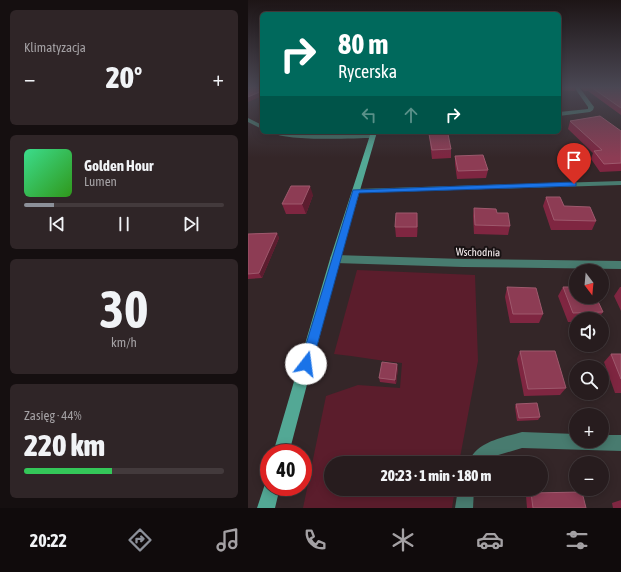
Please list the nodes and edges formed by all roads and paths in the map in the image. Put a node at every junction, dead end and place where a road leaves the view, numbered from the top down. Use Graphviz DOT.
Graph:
graph roads {
  1 [pos="588,111"];
  2 [pos="561,114"];
  3 [pos="248,120"];
  4 [pos="260,126"];
  5 [pos="280,134"];
  6 [pos="373,134"];
  7 [pos="621,183"];
  8 [pos="356,191"];
  9 [pos="335,259"];
  10 [pos="621,265"];
  11 [pos="621,443"];
  12 [pos="284,444"];
  13 [pos="483,456"];
  14 [pos="269,496"];
  15 [pos="465,496"];
  16 [pos="266,508"];
  17 [pos="464,508"];
  1 -- 2 [label="street"];
  3 -- 4 [label="street"];
  5 -- 6 [label="street"];
  6 -- 8 [label="street"];
  7 -- 8 [label="street"];
  8 -- 9 [label="street"];
  9 -- 10 [label="street, Wschodnia"];
  9 -- 12 [label="street"];
  11 -- 13 [label="street"];
  14 -- 16 [label="street"];
  15 -- 17 [label="street"];
}
